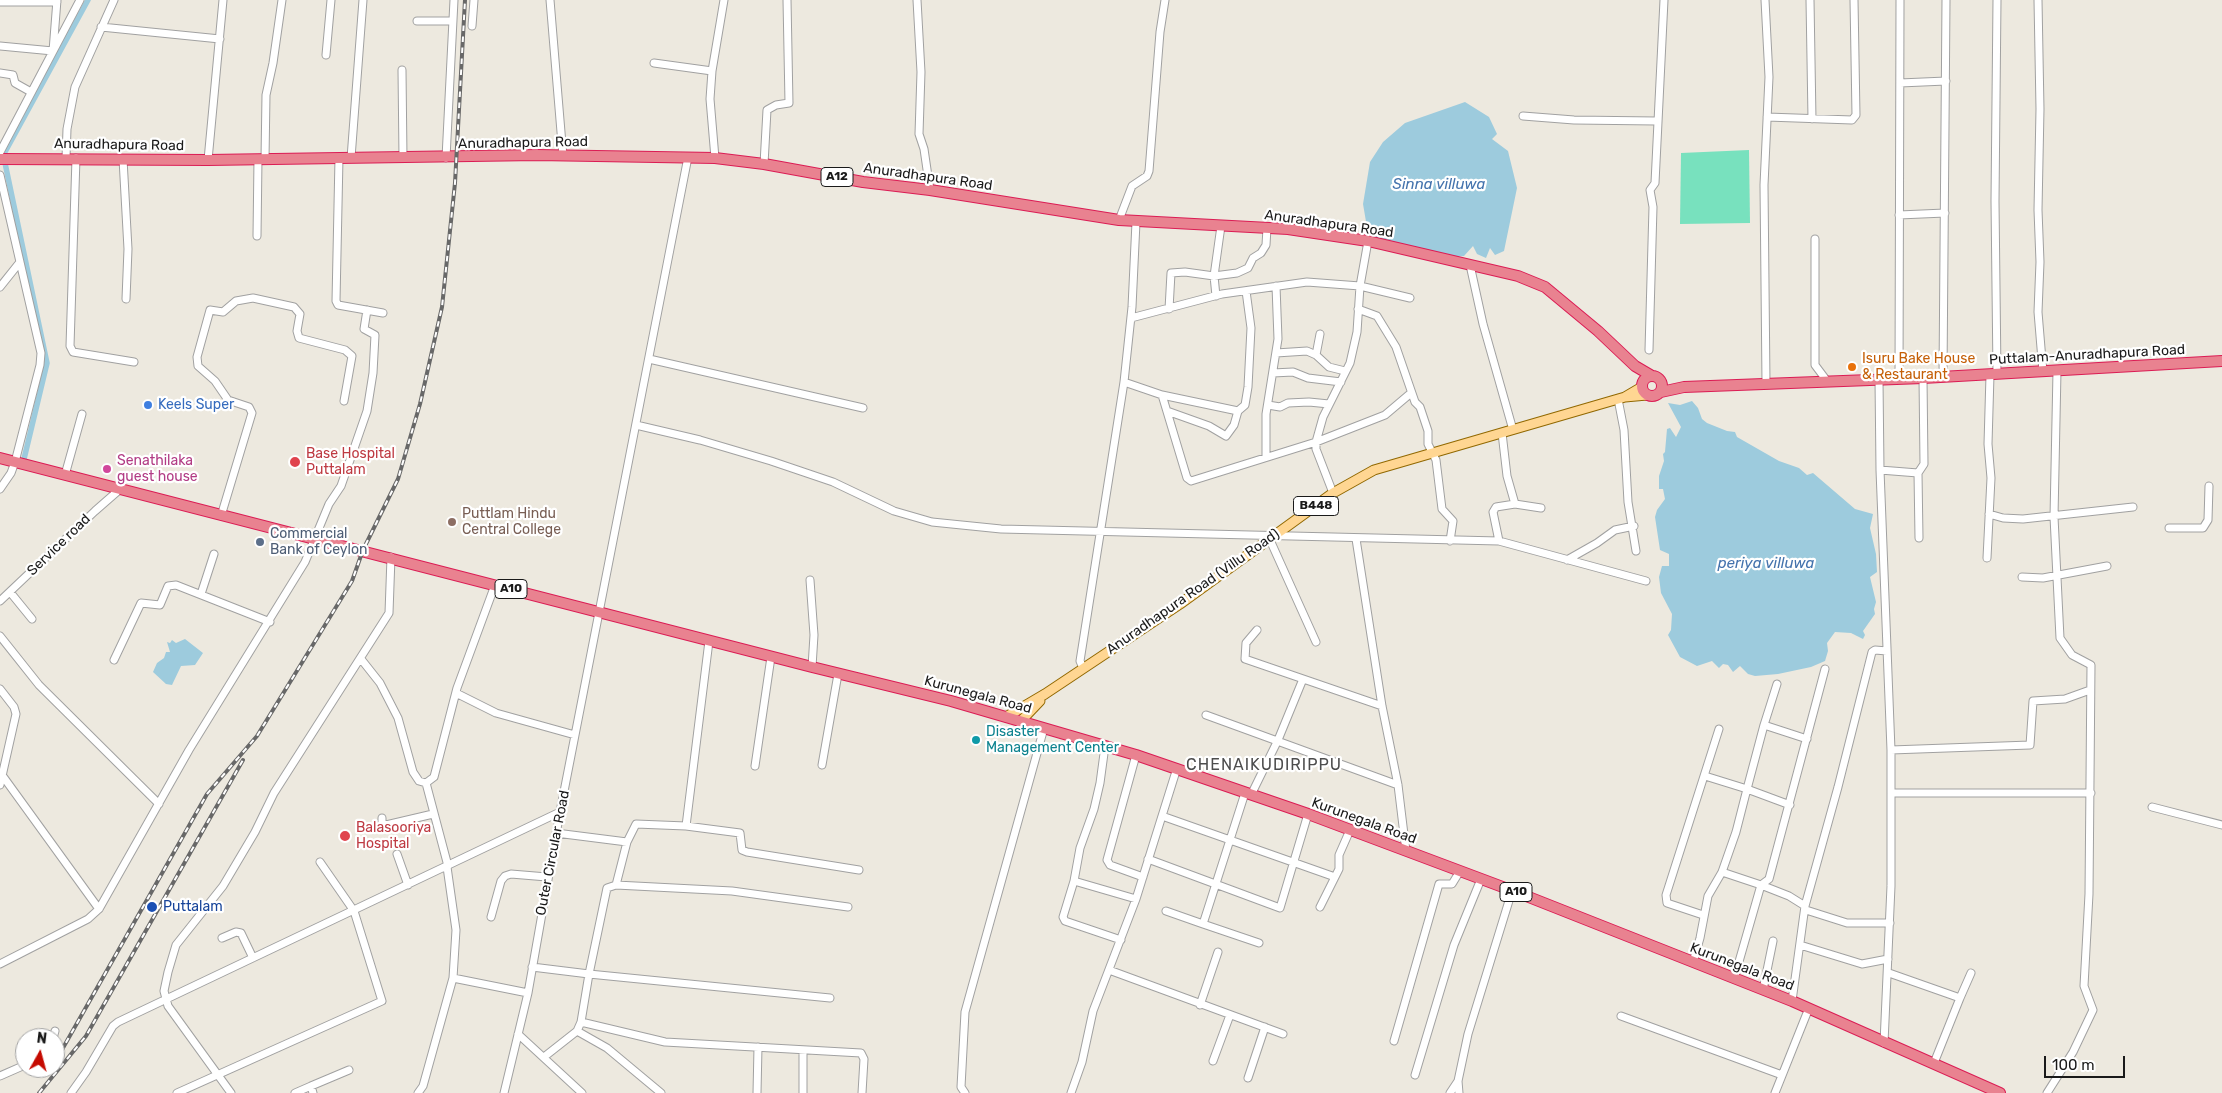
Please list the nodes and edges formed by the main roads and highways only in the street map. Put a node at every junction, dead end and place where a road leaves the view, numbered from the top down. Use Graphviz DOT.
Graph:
graph roads {
  1 [pos="0,159"];
  2 [pos="2222,361"];
  3 [pos="1635,366"];
  4 [pos="1656,378"];
  5 [pos="1684,387"];
  6 [pos="1644,389"];
  7 [pos="1661,392"];
  8 [pos="0,458"];
  9 [pos="1045,694"];
  10 [pos="1006,717"];
  11 [pos="1021,721"];
  12 [pos="2000,1093"];
  1 -- 3 [label="highway, Anuradhapura Road / A12"];
  2 -- 5 [label="highway, Puttalam-Anuradhapura Road / A12"];
  3 -- 4 [label="highway, Anuradhapura Road / A12"];
  3 -- 6 [label="highway, Anuradhapura Road / A12"];
  4 -- 5 [label="highway, Anuradhapura Road / A12"];
  4 -- 6 [label="highway"];
  4 -- 7 [label="highway"];
  5 -- 7 [label="highway, A12"];
  6 -- 7 [label="highway"];
  6 -- 9 [label="main road, Anuradhapura Road (Villu Road) / B448"];
  8 -- 10 [label="highway, Kurunegala Road / A10"];
  9 -- 10 [label="main road, Anuradhapura Road (Villu Road) / B448"];
  9 -- 11 [label="main road, Anuradhapura Road (Villu Road) / B448"];
  10 -- 11 [label="highway, Kurunegala Road / A10"];
  11 -- 12 [label="highway, Kurunegala Road / A10"];
}
